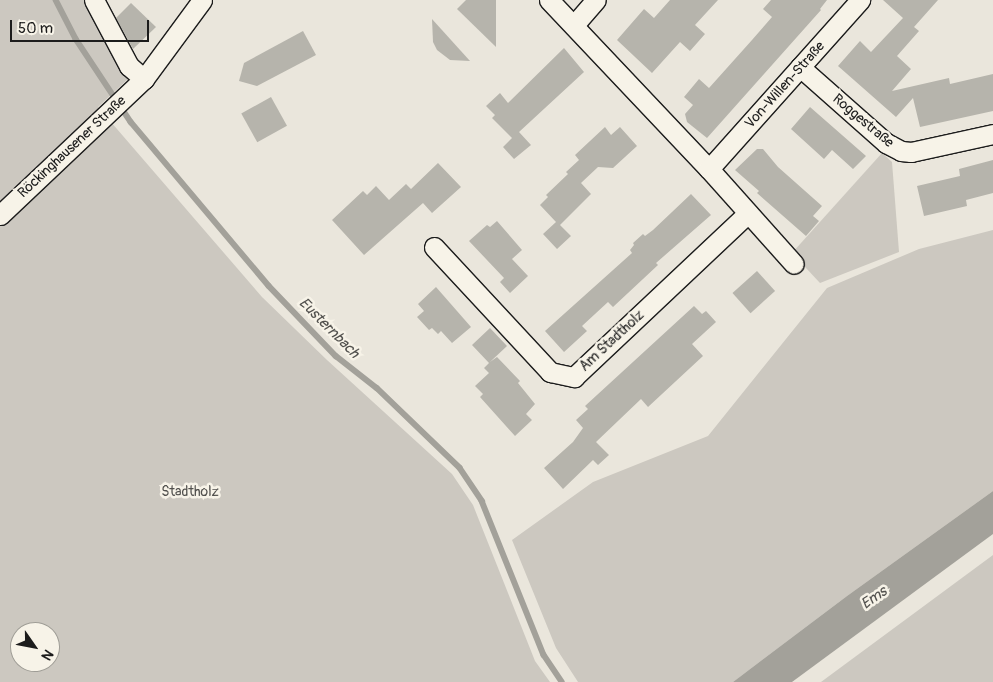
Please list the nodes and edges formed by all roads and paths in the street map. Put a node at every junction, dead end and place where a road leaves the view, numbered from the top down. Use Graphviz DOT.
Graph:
graph roads {
  1 [pos="94,0"];
  2 [pos="202,0"];
  3 [pos="549,0"];
  4 [pos="596,0"];
  5 [pos="860,0"];
  6 [pos="574,25"];
  7 [pos="800,67"];
  8 [pos="144,79"];
  9 [pos="993,134"];
  10 [pos="709,169"];
  11 [pos="748,213"];
  12 [pos="0,215"];
  13 [pos="434,247"];
  14 [pos="794,264"];
  1 -- 8 [label="street"];
  2 -- 8 [label="street, Röckinghausener Straße"];
  3 -- 6 [label="street"];
  4 -- 6 [label="street"];
  5 -- 7 [label="street, Von-Willen-Straße"];
  6 -- 10 [label="street"];
  7 -- 9 [label="street, Roggestraße"];
  7 -- 10 [label="street, Von-Willen-Straße"];
  8 -- 12 [label="street, Röckinghausener Straße"];
  10 -- 11 [label="street"];
  11 -- 13 [label="street, Am Stadtholz"];
  11 -- 14 [label="street"];
}
